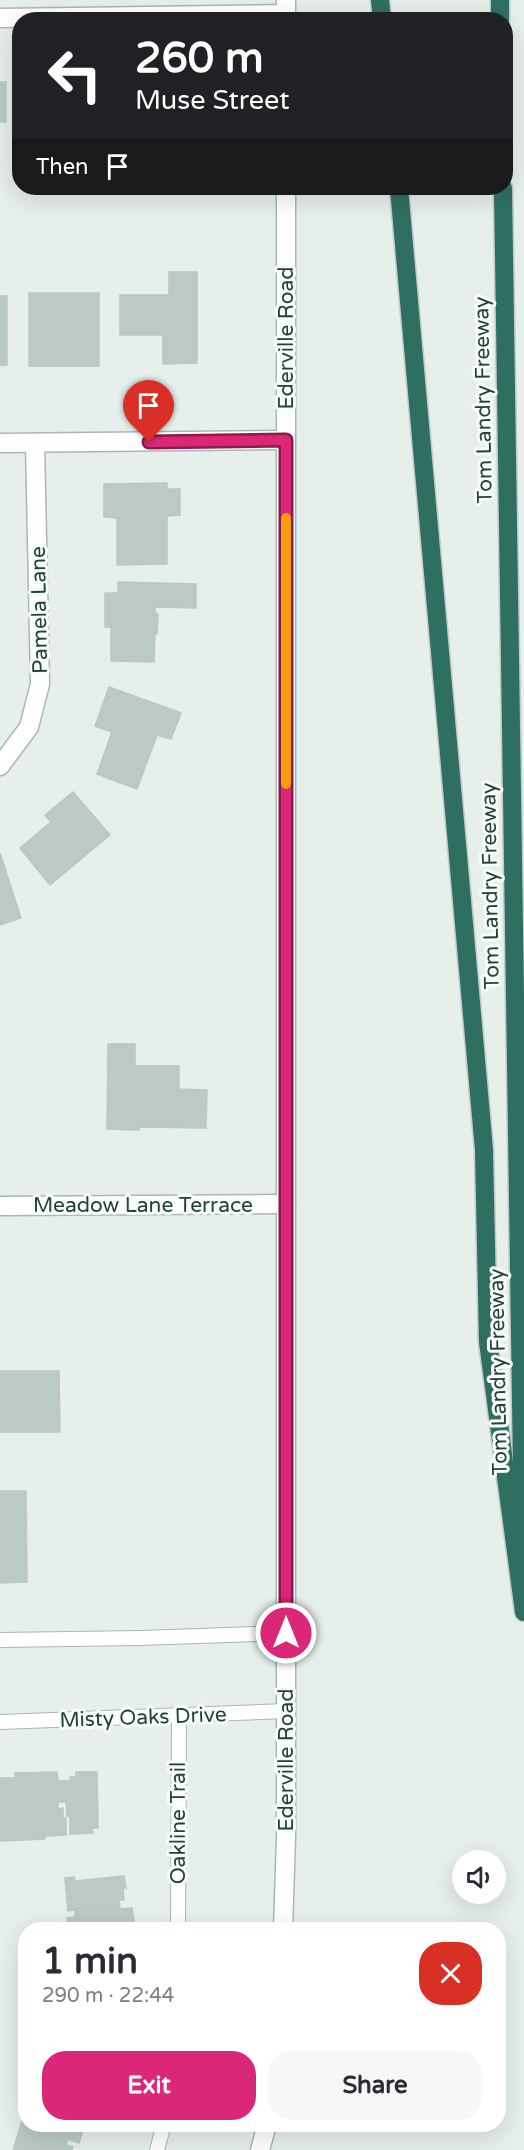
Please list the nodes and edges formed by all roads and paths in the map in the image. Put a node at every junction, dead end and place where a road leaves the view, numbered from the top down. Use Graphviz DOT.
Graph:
graph roads {
  1 [pos="286,11"];
  2 [pos="245,12"];
  3 [pos="286,195"];
  4 [pos="400,195"];
  5 [pos="503,195"];
  6 [pos="286,440"];
  7 [pos="0,443"];
  8 [pos="35,443"];
  9 [pos="0,766"];
  10 [pos="286,1204"];
  11 [pos="0,1206"];
  12 [pos="524,1583"];
  13 [pos="524,1612"];
  14 [pos="286,1633"];
  15 [pos="0,1640"];
  16 [pos="286,1711"];
  17 [pos="179,1716"];
  18 [pos="0,1722"];
  19 [pos="178,1922"];
  20 [pos="283,1922"];
  21 [pos="162,2132"];
  22 [pos="265,2132"];
  23 [pos="157,2150"];
  24 [pos="260,2150"];
  1 -- 2 [label="street"];
  3 -- 6 [label="street, Ederville Road"];
  4 -- 13 [label="highway"];
  5 -- 12 [label="highway, Tom Landry Freeway"];
  6 -- 8 [label="street"];
  6 -- 10 [label="street, Ederville Road"];
  7 -- 8 [label="street"];
  8 -- 9 [label="street, Pamela Lane"];
  10 -- 11 [label="street, Meadow Lane Terrace"];
  10 -- 14 [label="street, Ederville Road"];
  14 -- 15 [label="lane"];
  14 -- 16 [label="street, Ederville Road"];
  16 -- 17 [label="lane, Misty Oaks Drive"];
  16 -- 20 [label="street, Ederville Road"];
  17 -- 18 [label="lane, Misty Oaks Drive"];
  17 -- 19 [label="lane, Oakline Trail"];
  21 -- 23 [label="lane"];
  22 -- 24 [label="street"];
}
